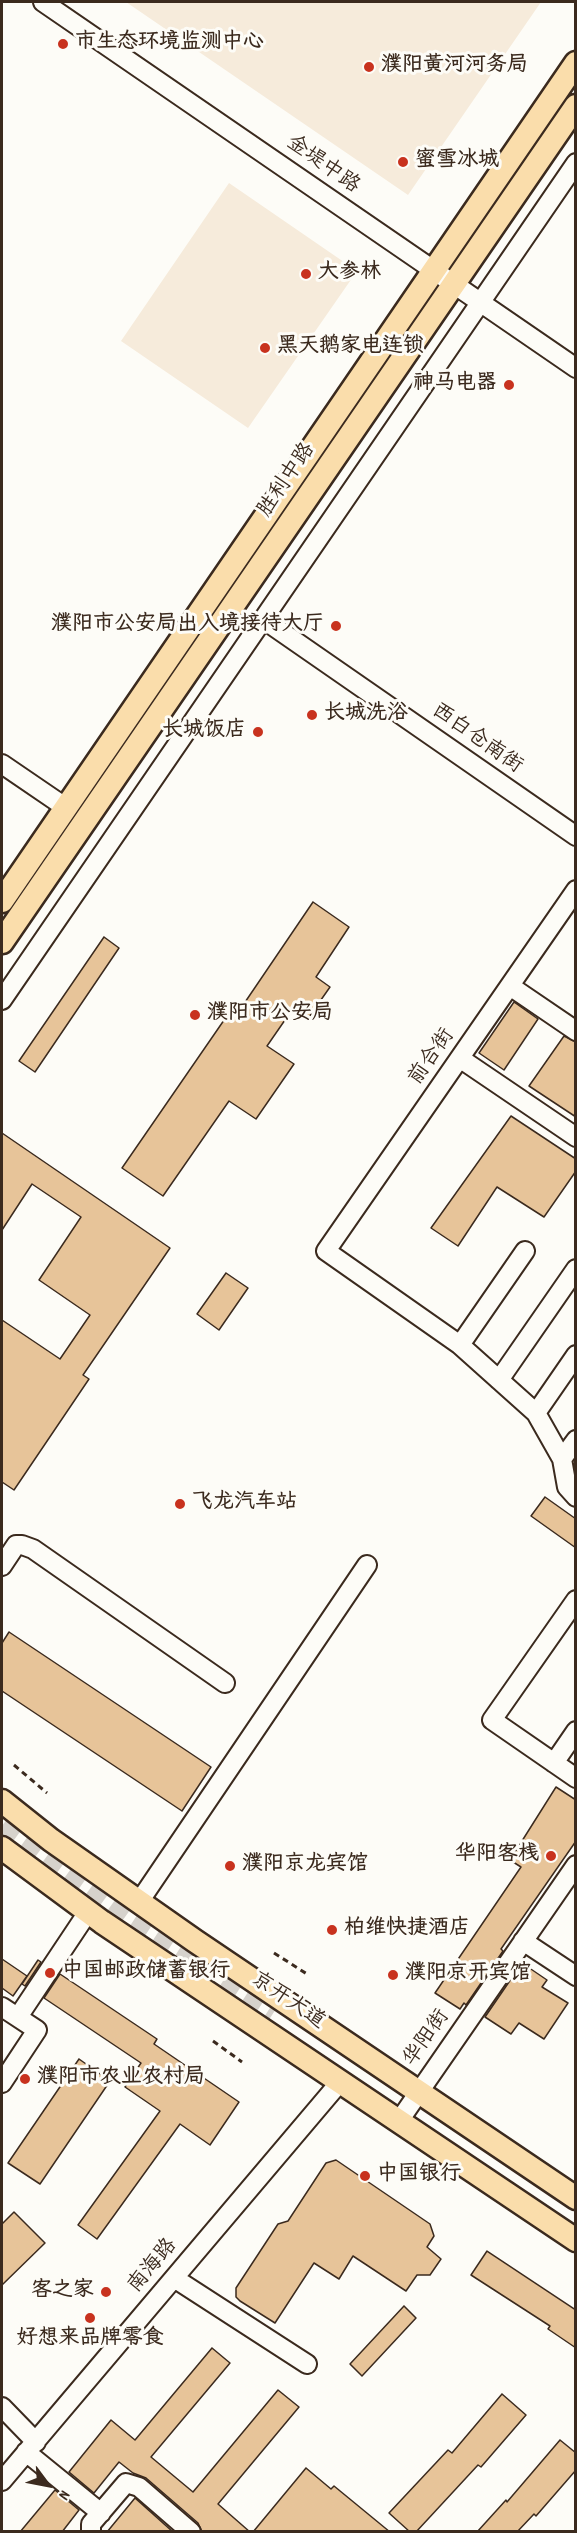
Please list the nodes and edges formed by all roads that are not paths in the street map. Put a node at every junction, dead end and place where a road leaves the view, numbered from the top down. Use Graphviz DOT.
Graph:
graph roads {
  1 [pos="43,2"];
  2 [pos="576,63"];
  3 [pos="576,106"];
  4 [pos="576,163"];
  5 [pos="433,270"];
  6 [pos="453,284"];
  7 [pos="480,302"];
  8 [pos="576,368"];
  9 [pos="263,619"];
  10 [pos="2,764"];
  11 [pos="64,807"];
  12 [pos="576,836"];
  13 [pos="576,890"];
  14 [pos="2,901"];
  15 [pos="2,942"];
  16 [pos="510,986"];
  17 [pos="2,1000"];
  18 [pos="576,1031"];
  19 [pos="461,1059"];
  20 [pos="576,1137"];
  21 [pos="525,1251"];
  22 [pos="576,1269"];
  23 [pos="459,1345"];
  24 [pos="576,1355"];
  25 [pos="499,1380"];
  26 [pos="536,1413"];
  27 [pos="576,1440"];
  28 [pos="562,1459"];
  29 [pos="576,1497"];
  30 [pos="367,1565"];
  31 [pos="2,1566"];
  32 [pos="576,1600"];
  33 [pos="225,1683"];
  34 [pos="576,1731"];
  35 [pos="554,1763"];
  36 [pos="576,1778"];
  37 [pos="2,1801"];
  38 [pos="2,1848"];
  39 [pos="576,1865"];
  40 [pos="139,1902"];
  41 [pos="88,1912"];
  42 [pos="523,1941"];
  43 [pos="576,1976"];
  44 [pos="2,2007"];
  45 [pos="18,2017"];
  46 [pos="340,2082"];
  47 [pos="2,2083"];
  48 [pos="420,2091"];
  49 [pos="399,2121"];
  50 [pos="576,2198"];
  51 [pos="576,2240"];
  52 [pos="174,2278"];
  53 [pos="308,2364"];
  54 [pos="2,2407"];
  55 [pos="31,2447"];
  56 [pos="2,2481"];
  57 [pos="100,2513"];
  58 [pos="91,2532"];
  59 [pos="191,2532"];
  1 -- 5 [label="street, 金堤中路"];
  2 -- 5 [label="main road, 胜利中路"];
  3 -- 6 [label="main road, 胜利中路"];
  4 -- 7 [label="street"];
  5 -- 6 [label="street, 金堤中路"];
  5 -- 11 [label="main road, 胜利中路"];
  6 -- 7 [label="street, 金堤中路"];
  6 -- 15 [label="main road, 胜利中路"];
  7 -- 8 [label="street, 金堤中路"];
  7 -- 9 [label="street"];
  9 -- 12 [label="street, 西白仓南街"];
  9 -- 17 [label="street"];
  10 -- 11 [label="street"];
  11 -- 14 [label="main road, 胜利中路"];
  13 -- 16 [label="street, 前合街"];
  16 -- 18 [label="street"];
  16 -- 19 [label="street, 前合街"];
  19 -- 20 [label="street"];
  19 -- 23 [label="street, 前合街"];
  21 -- 23 [label="street"];
  22 -- 25 [label="street"];
  23 -- 25 [label="street"];
  24 -- 26 [label="street"];
  25 -- 26 [label="street"];
  26 -- 28 [label="street"];
  27 -- 28 [label="street"];
  28 -- 29 [label="street"];
  30 -- 40 [label="street"];
  31 -- 33 [label="street"];
  32 -- 35 [label="street"];
  34 -- 35 [label="street"];
  35 -- 36 [label="street"];
  37 -- 40 [label="main road, 京开大道"];
  38 -- 41 [label="main road, 京开大道"];
  39 -- 42 [label="street, 华阳街"];
  40 -- 48 [label="main road, 京开大道"];
  41 -- 45 [label="street"];
  41 -- 46 [label="main road, 京开大道"];
  42 -- 43 [label="street"];
  42 -- 48 [label="street, 华阳街"];
  44 -- 45 [label="street"];
  45 -- 47 [label="street"];
  46 -- 49 [label="main road, 京开大道"];
  46 -- 52 [label="street, 南海路"];
  48 -- 49 [label="street, 华阳街"];
  48 -- 50 [label="main road, 京开大道"];
  49 -- 51 [label="main road, 京开大道"];
  52 -- 53 [label="street"];
  52 -- 55 [label="street, 南海路"];
  54 -- 55 [label="street"];
  55 -- 56 [label="street, 南海路"];
  55 -- 57 [label="street"];
  57 -- 58 [label="street"];
  57 -- 59 [label="street"];
}
